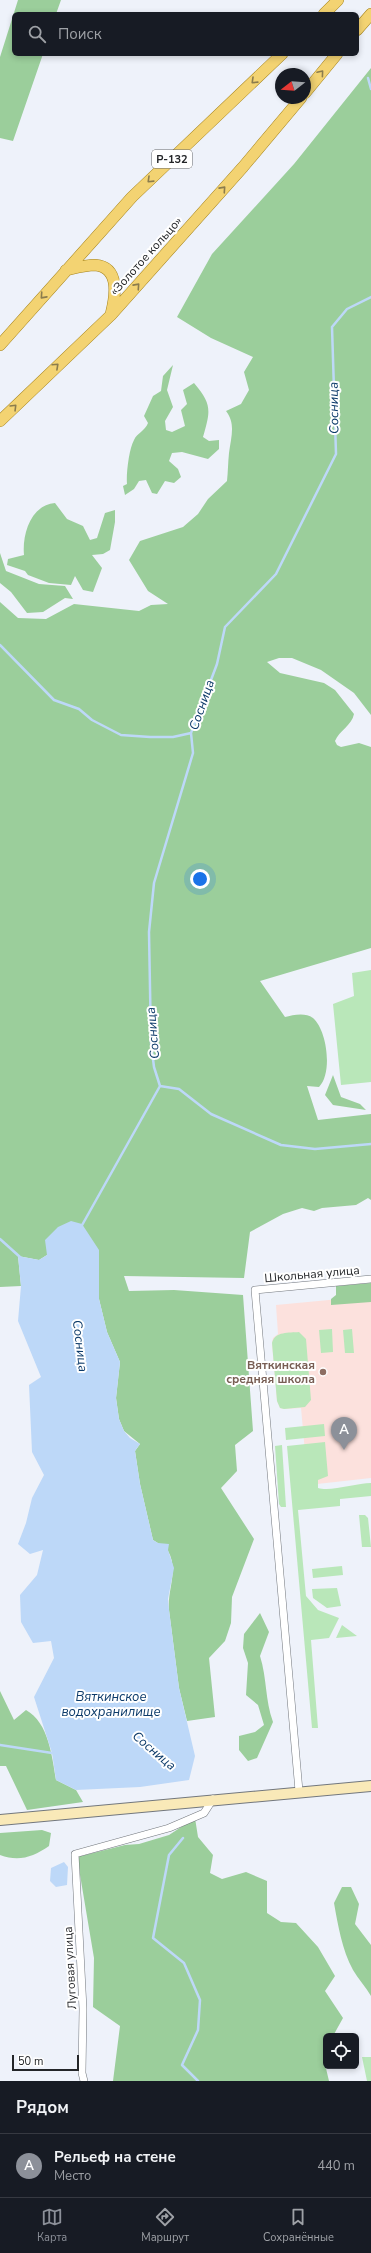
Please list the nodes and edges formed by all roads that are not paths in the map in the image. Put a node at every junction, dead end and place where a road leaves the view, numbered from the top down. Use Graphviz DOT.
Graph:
graph roads {
  1 [pos="338,0"];
  2 [pos="326,12"];
  3 [pos="371,14"];
  4 [pos="359,28"];
  5 [pos="280,56"];
  6 [pos="335,56"];
  7 [pos="311,86"];
  8 [pos="296,104"];
  9 [pos="66,270"];
  10 [pos="111,315"];
  11 [pos="0,345"];
  12 [pos="0,422"];
  13 [pos="371,1279"];
  14 [pos="371,1786"];
  15 [pos="299,1791"];
  16 [pos="213,1799"];
  17 [pos="0,1820"];
  18 [pos="84,2081"];
  1 -- 2 [label="main road"];
  3 -- 4 [label="main road"];
  5 -- 9 [label="main road, Р-132, one-way"];
  7 -- 6 [label="main road, one-way"];
  10 -- 8 [label="main road, «Золотое кольцо», one-way"];
  9 -- 10 [label="main road"];
  9 -- 11 [label="main road, Р-132, one-way"];
  12 -- 10 [label="main road, «Золотое кольцо», one-way"];
  13 -- 15 [label="street, Школьная улица"];
  14 -- 15 [label="street"];
  15 -- 16 [label="street"];
  16 -- 17 [label="street"];
  16 -- 18 [label="street, Луговая улица"];
}
